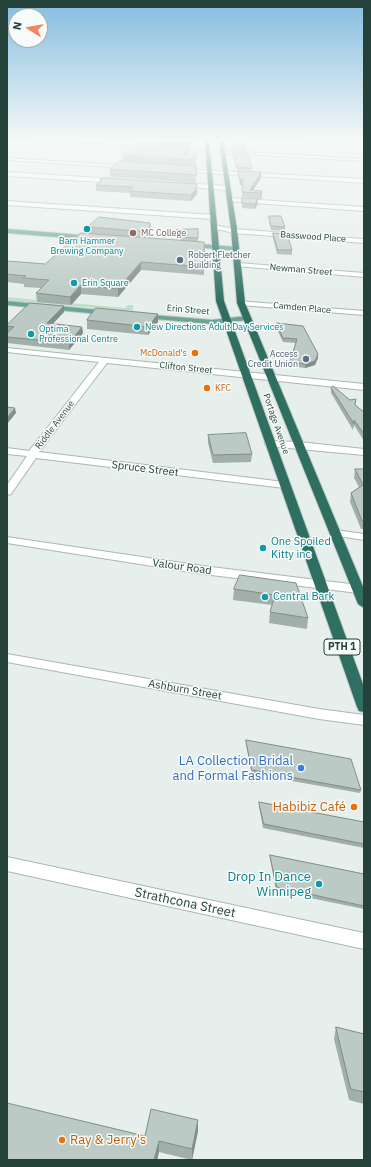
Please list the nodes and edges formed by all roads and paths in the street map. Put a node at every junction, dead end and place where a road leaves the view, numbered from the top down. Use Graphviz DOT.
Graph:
graph roads {
  1 [pos="211,194"];
  2 [pos="229,194"];
  3 [pos="230,200"];
  4 [pos="7,203"];
  5 [pos="364,209"];
  6 [pos="213,217"];
  7 [pos="214,227"];
  8 [pos="7,231"];
  9 [pos="234,231"];
  10 [pos="99,238"];
  11 [pos="364,241"];
  12 [pos="182,244"];
  13 [pos="216,247"];
  14 [pos="235,249"];
  15 [pos="238,265"];
  16 [pos="364,275"];
  17 [pos="241,303"];
  18 [pos="7,304"];
  19 [pos="364,313"];
  20 [pos="121,314"];
  21 [pos="136,315"];
  22 [pos="247,318"];
  23 [pos="228,321"];
  24 [pos="7,350"];
  25 [pos="105,360"];
  26 [pos="246,374"];
  27 [pos="271,377"];
  28 [pos="364,387"];
  29 [pos="270,444"];
  30 [pos="299,445"];
  31 [pos="7,451"];
  32 [pos="364,452"];
  33 [pos="33,455"];
  34 [pos="284,485"];
  35 [pos="7,492"];
  36 [pos="336,533"];
  37 [pos="364,537"];
  38 [pos="7,540"];
  39 [pos="322,586"];
  40 [pos="358,589"];
  41 [pos="364,604"];
  42 [pos="7,658"];
  43 [pos="364,707"];
  44 [pos="364,720"];
  45 [pos="7,864"];
  46 [pos="364,940"];
  1 -- 6 [label="highway, Portage Avenue / PTH 1"];
  2 -- 3 [label="highway, Portage Avenue"];
  3 -- 5 [label="street"];
  3 -- 9 [label="highway, Portage Avenue"];
  4 -- 6 [label="street"];
  6 -- 7 [label="highway, Portage Avenue / PTH 1"];
  7 -- 9 [label="street, Basswood Place"];
  7 -- 13 [label="highway, Portage Avenue / PTH 1"];
  8 -- 10 [label="main road"];
  9 -- 11 [label="street, Basswood Place"];
  9 -- 14 [label="highway, Portage Avenue"];
  12 -- 13 [label="main road"];
  13 -- 14 [label="main road"];
  13 -- 23 [label="highway, Portage Avenue / PTH 1"];
  14 -- 15 [label="highway, Portage Avenue"];
  15 -- 16 [label="street, Newman Street"];
  15 -- 17 [label="highway, Portage Avenue"];
  17 -- 19 [label="street, Camden Place"];
  17 -- 22 [label="highway, Portage Avenue"];
  18 -- 20 [label="main road"];
  21 -- 23 [label="main road, Erin Street"];
  22 -- 23 [label="main road, Erin Street"];
  22 -- 27 [label="highway, Portage Avenue"];
  23 -- 26 [label="highway, Portage Avenue / PTH 1"];
  24 -- 25 [label="street, Clifton Street"];
  25 -- 26 [label="street, Clifton Street"];
  25 -- 33 [label="street, Riddle Avenue"];
  26 -- 27 [label="street, Clifton Street"];
  26 -- 29 [label="highway, Portage Avenue / PTH 1"];
  27 -- 28 [label="street, Clifton Street"];
  27 -- 30 [label="highway, Portage Avenue"];
  29 -- 30 [label="street"];
  29 -- 34 [label="highway, Portage Avenue / PTH 1"];
  30 -- 32 [label="street"];
  30 -- 36 [label="highway, Portage Avenue"];
  31 -- 33 [label="street, Spruce Street"];
  33 -- 34 [label="street, Spruce Street"];
  33 -- 35 [label="street, Riddle Avenue"];
  34 -- 39 [label="highway, Portage Avenue / PTH 1"];
  36 -- 37 [label="street"];
  36 -- 40 [label="highway, Portage Avenue"];
  38 -- 39 [label="street, Valour Road"];
  39 -- 40 [label="street, Valour Road"];
  39 -- 43 [label="highway, Portage Avenue / PTH 1"];
  40 -- 41 [label="highway, Portage Avenue"];
  42 -- 44 [label="street, Ashburn Street"];
  45 -- 46 [label="street, Strathcona Street"];
}
